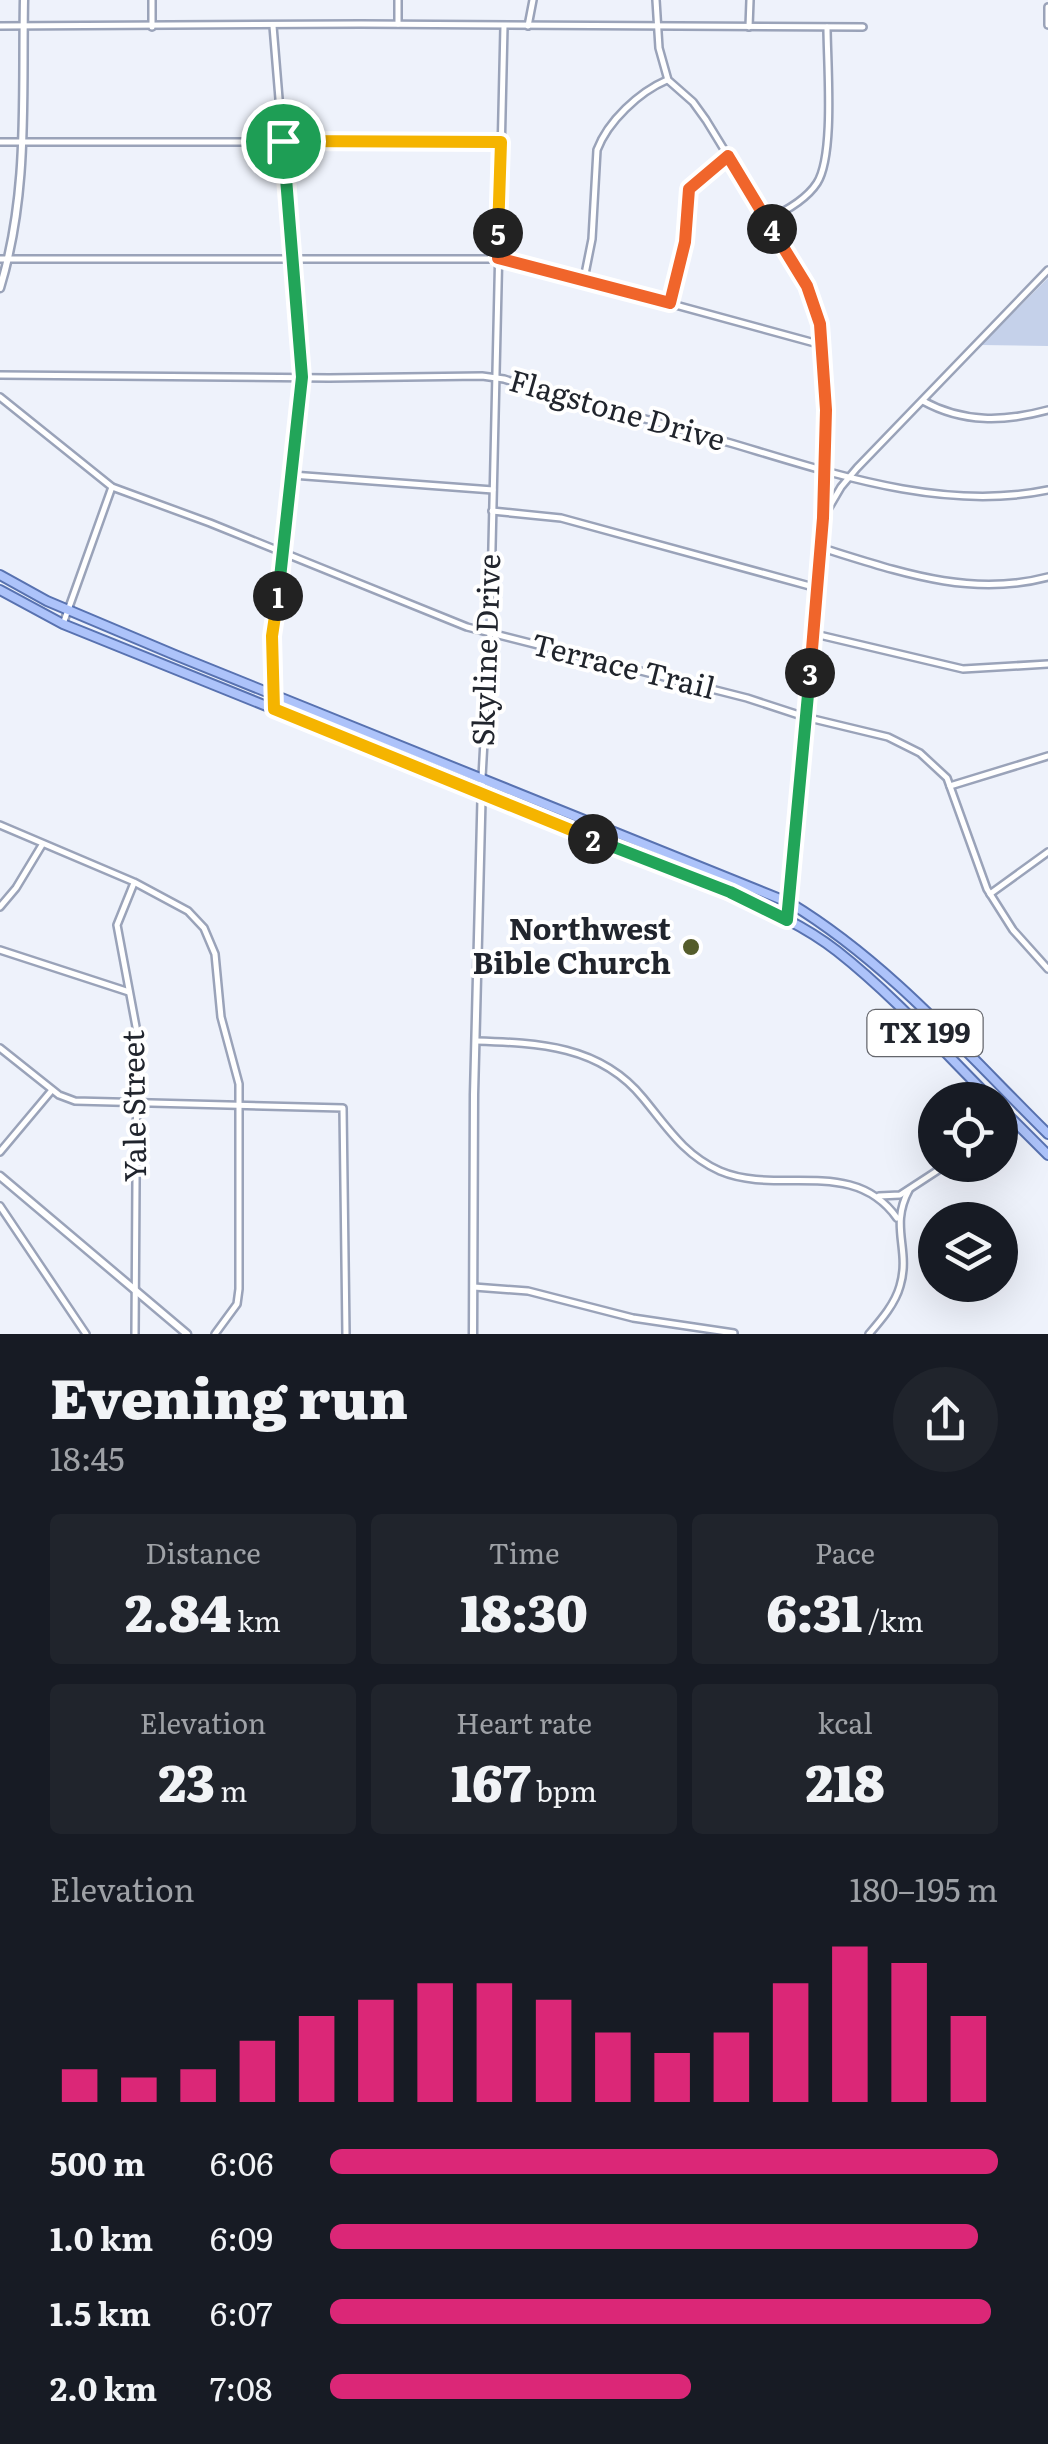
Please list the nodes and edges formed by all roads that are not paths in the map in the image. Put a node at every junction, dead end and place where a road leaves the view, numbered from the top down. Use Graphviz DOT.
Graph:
graph roads {
  1 [pos="24,0"];
  2 [pos="152,0"];
  3 [pos="398,0"];
  4 [pos="533,0"];
  5 [pos="656,0"];
  6 [pos="750,0"];
  7 [pos="1048,7"];
  8 [pos="398,24"];
  9 [pos="1048,24"];
  10 [pos="0,26"];
  11 [pos="23,26"];
  12 [pos="273,26"];
  13 [pos="504,26"];
  14 [pos="528,26"];
  15 [pos="658,26"];
  16 [pos="152,27"];
  17 [pos="750,27"];
  18 [pos="827,27"];
  19 [pos="863,27"];
  20 [pos="668,80"];
  21 [pos="283,141"];
  22 [pos="0,142"];
  23 [pos="23,142"];
  24 [pos="501,142"];
  25 [pos="728,156"];
  26 [pos="766,220"];
  27 [pos="498,258"];
  28 [pos="4,259"];
  29 [pos="293,260"];
  30 [pos="1048,270"];
  31 [pos="584,279"];
  32 [pos="0,288"];
  33 [pos="670,303"];
  34 [pos="822,345"];
  35 [pos="0,375"];
  36 [pos="302,377"];
  37 [pos="495,378"];
  38 [pos="0,397"];
  39 [pos="923,401"];
  40 [pos="1048,410"];
  41 [pos="822,469"];
  42 [pos="292,475"];
  43 [pos="850,476"];
  44 [pos="112,488"];
  45 [pos="492,490"];
  46 [pos="1048,490"];
  47 [pos="492,510"];
  48 [pos="823,518"];
  49 [pos="820,548"];
  50 [pos="284,552"];
  51 [pos="0,575"];
  52 [pos="1048,578"];
  53 [pos="817,588"];
  54 [pos="0,590"];
  55 [pos="71,605"];
  56 [pos="64,624"];
  57 [pos="490,633"];
  58 [pos="814,634"];
  59 [pos="187,660"];
  60 [pos="1048,664"];
  61 [pos="182,672"];
  62 [pos="274,695"];
  63 [pos="274,709"];
  64 [pos="805,717"];
  65 [pos="1048,756"];
  66 [pos="482,780"];
  67 [pos="950,786"];
  68 [pos="482,794"];
  69 [pos="0,825"];
  70 [pos="645,843"];
  71 [pos="42,845"];
  72 [pos="1048,852"];
  73 [pos="638,857"];
  74 [pos="134,882"];
  75 [pos="990,894"];
  76 [pos="790,903"];
  77 [pos="0,907"];
  78 [pos="787,920"];
  79 [pos="0,950"];
  80 [pos="1048,969"];
  81 [pos="129,992"];
  82 [pos="476,1041"];
  83 [pos="0,1048"];
  84 [pos="974,1082"];
  85 [pos="995,1082"];
  86 [pos="50,1089"];
  87 [pos="138,1102"];
  88 [pos="240,1104"];
  89 [pos="1018,1104"];
  90 [pos="1018,1127"];
  91 [pos="1048,1134"];
  92 [pos="0,1152"];
  93 [pos="1048,1154"];
  94 [pos="0,1176"];
  95 [pos="921,1182"];
  96 [pos="909,1190"];
  97 [pos="876,1196"];
  98 [pos="0,1206"];
  99 [pos="897,1218"];
  100 [pos="474,1287"];
  101 [pos="134,1290"];
  102 [pos="734,1333"];
  103 [pos="86,1334"];
  104 [pos="134,1334"];
  105 [pos="188,1334"];
  106 [pos="215,1334"];
  107 [pos="346,1334"];
  108 [pos="473,1334"];
  109 [pos="869,1334"];
  1 -- 11 [label="street"];
  2 -- 16 [label="street"];
  3 -- 8 [label="street"];
  4 -- 14 [label="street"];
  5 -- 15 [label="street"];
  6 -- 17 [label="street"];
  7 -- 9 [label="street"];
  8 -- 12 [label="street"];
  8 -- 13 [label="street"];
  10 -- 11 [label="street"];
  11 -- 16 [label="street"];
  11 -- 23 [label="street"];
  12 -- 16 [label="street"];
  12 -- 21 [label="street"];
  13 -- 14 [label="street"];
  13 -- 24 [label="street, Skyline Drive"];
  14 -- 15 [label="street"];
  15 -- 17 [label="street"];
  15 -- 20 [label="street"];
  17 -- 18 [label="street"];
  18 -- 19 [label="street"];
  18 -- 26 [label="street"];
  20 -- 25 [label="street"];
  20 -- 31 [label="street"];
  21 -- 23 [label="street"];
  21 -- 24 [label="street"];
  21 -- 29 [label="street"];
  22 -- 23 [label="street"];
  23 -- 28 [label="street"];
  24 -- 27 [label="street, Skyline Drive"];
  25 -- 26 [label="street"];
  25 -- 33 [label="street"];
  26 -- 34 [label="street"];
  27 -- 29 [label="street"];
  27 -- 31 [label="street"];
  27 -- 37 [label="street, Skyline Drive"];
  28 -- 29 [label="street"];
  28 -- 32 [label="street"];
  29 -- 36 [label="street"];
  30 -- 39 [label="street"];
  31 -- 33 [label="street"];
  33 -- 34 [label="street"];
  34 -- 41 [label="street"];
  35 -- 36 [label="street, Flagstone Drive"];
  36 -- 37 [label="street, Flagstone Drive"];
  36 -- 42 [label="street"];
  37 -- 41 [label="street, Flagstone Drive"];
  37 -- 45 [label="street, Skyline Drive"];
  38 -- 44 [label="street, Terrace Trail"];
  39 -- 40 [label="street"];
  39 -- 43 [label="street"];
  41 -- 43 [label="street, Flagstone Drive"];
  41 -- 48 [label="street"];
  42 -- 45 [label="street"];
  42 -- 50 [label="street"];
  43 -- 46 [label="street, Flagstone Drive"];
  43 -- 48 [label="street"];
  44 -- 50 [label="street, Terrace Trail"];
  44 -- 55 [label="street"];
  45 -- 47 [label="street, Skyline Drive"];
  47 -- 53 [label="street"];
  47 -- 57 [label="street, Skyline Drive"];
  48 -- 49 [label="street"];
  49 -- 52 [label="street"];
  49 -- 53 [label="street"];
  50 -- 57 [label="street, Terrace Trail"];
  50 -- 62 [label="street"];
  51 -- 55 [label="main road, TX 199"];
  53 -- 58 [label="street"];
  54 -- 56 [label="main road, TX 199"];
  55 -- 56 [label="street"];
  55 -- 59 [label="main road, TX 199"];
  56 -- 61 [label="main road, TX 199"];
  57 -- 64 [label="street, Terrace Trail"];
  57 -- 66 [label="street, Skyline Drive"];
  58 -- 60 [label="street"];
  58 -- 64 [label="street"];
  59 -- 61 [label="main road"];
  59 -- 62 [label="main road, TX 199"];
  61 -- 63 [label="main road, TX 199"];
  62 -- 63 [label="street"];
  62 -- 66 [label="main road, TX 199"];
  63 -- 68 [label="main road, TX 199"];
  64 -- 67 [label="street, Terrace Trail"];
  64 -- 76 [label="street"];
  65 -- 67 [label="street"];
  66 -- 68 [label="street, Skyline Drive"];
  66 -- 70 [label="main road, TX 199"];
  67 -- 75 [label="street, Terrace Trail"];
  68 -- 73 [label="main road, TX 199"];
  68 -- 82 [label="street, Skyline Drive"];
  69 -- 71 [label="street"];
  70 -- 73 [label="main road"];
  70 -- 76 [label="main road, TX 199"];
  71 -- 74 [label="street"];
  71 -- 77 [label="street"];
  72 -- 75 [label="street"];
  73 -- 78 [label="main road, TX 199"];
  74 -- 81 [label="street, Yale Street"];
  74 -- 88 [label="street"];
  75 -- 80 [label="street, Terrace Trail"];
  76 -- 78 [label="street"];
  76 -- 85 [label="main road, TX 199"];
  78 -- 84 [label="main road, TX 199"];
  79 -- 81 [label="street"];
  81 -- 87 [label="street, Yale Street"];
  82 -- 97 [label="street"];
  82 -- 100 [label="street, Skyline Drive"];
  83 -- 86 [label="street"];
  86 -- 87 [label="street"];
  86 -- 92 [label="street"];
  87 -- 88 [label="street"];
  87 -- 101 [label="street, Yale Street"];
  88 -- 106 [label="street"];
  88 -- 107 [label="street"];
  89 -- 91 [label="main road, TX 199"];
  90 -- 93 [label="main road"];
  94 -- 101 [label="street"];
  95 -- 96 [label="street"];
  96 -- 97 [label="street"];
  96 -- 99 [label="street"];
  97 -- 99 [label="street"];
  98 -- 103 [label="street"];
  99 -- 109 [label="street"];
  100 -- 102 [label="street"];
  100 -- 108 [label="street, Skyline Drive"];
  101 -- 104 [label="street, Yale Street"];
  101 -- 105 [label="street"];
}
